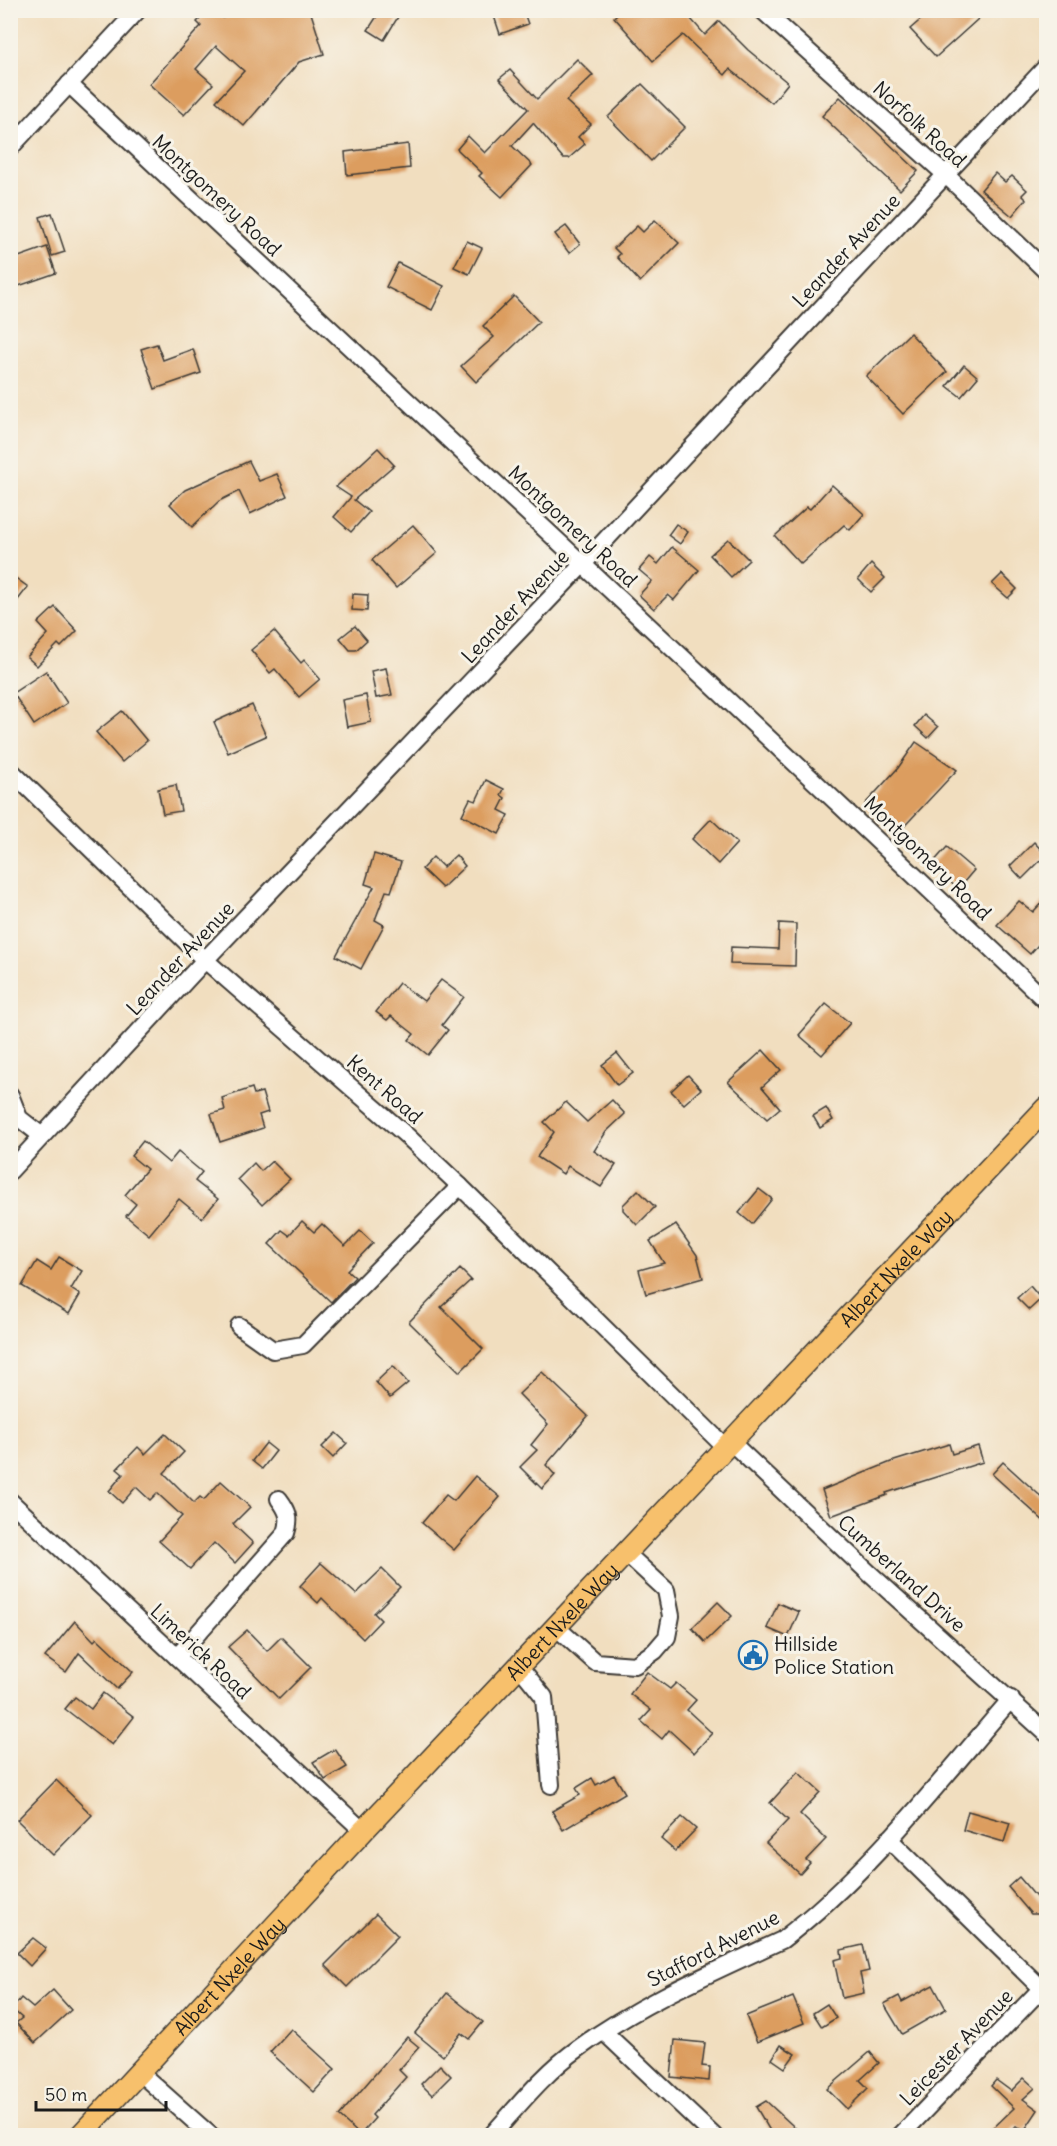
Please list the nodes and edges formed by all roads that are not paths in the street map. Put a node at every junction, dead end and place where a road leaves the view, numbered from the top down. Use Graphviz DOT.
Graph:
graph roads {
  1 [pos="138,10"];
  2 [pos="762,10"];
  3 [pos="1047,67"];
  4 [pos="69,84"];
  5 [pos="10,148"];
  6 [pos="945,174"];
  7 [pos="1047,271"];
  8 [pos="583,564"];
  9 [pos="10,770"];
  10 [pos="205,960"];
  11 [pos="1047,1001"];
  12 [pos="10,1095"];
  13 [pos="1047,1108"];
  14 [pos="42,1136"];
  15 [pos="10,1171"];
  16 [pos="460,1186"];
  17 [pos="239,1326"];
  18 [pos="728,1444"];
  19 [pos="279,1499"];
  20 [pos="10,1501"];
  21 [pos="626,1553"];
  22 [pos="556,1627"];
  23 [pos="177,1657"];
  24 [pos="519,1666"];
  25 [pos="1011,1699"];
  26 [pos="1047,1733"];
  27 [pos="551,1785"];
  28 [pos="363,1832"];
  29 [pos="890,1839"];
  30 [pos="1044,1990"];
  31 [pos="604,2032"];
  32 [pos="139,2072"];
  33 [pos="80,2136"];
  34 [pos="211,2136"];
  35 [pos="491,2136"];
  36 [pos="714,2136"];
  37 [pos="900,2136"];
  1 -- 4 [label="street"];
  2 -- 6 [label="street, Norfolk Road"];
  3 -- 6 [label="street, Leander Avenue"];
  4 -- 5 [label="street"];
  4 -- 8 [label="street, Montgomery Road"];
  6 -- 7 [label="street, Norfolk Road"];
  6 -- 8 [label="street, Leander Avenue"];
  8 -- 10 [label="street, Leander Avenue"];
  8 -- 11 [label="street, Montgomery Road"];
  9 -- 10 [label="street, Kent Road"];
  10 -- 14 [label="street, Leander Avenue"];
  10 -- 16 [label="street, Kent Road"];
  12 -- 14 [label="street"];
  13 -- 18 [label="main road, Albert Nxele Way"];
  14 -- 15 [label="street, Leander Avenue"];
  16 -- 17 [label="street"];
  16 -- 18 [label="street, Kent Road"];
  18 -- 21 [label="main road, Albert Nxele Way"];
  18 -- 25 [label="street, Cumberland Drive"];
  19 -- 23 [label="street"];
  20 -- 23 [label="street, Limerick Road"];
  21 -- 22 [label="main road, Albert Nxele Way"];
  21 -- 22 [label="street"];
  22 -- 24 [label="main road, Albert Nxele Way"];
  23 -- 28 [label="street, Limerick Road"];
  24 -- 27 [label="street"];
  24 -- 28 [label="main road, Albert Nxele Way"];
  25 -- 26 [label="street, Cumberland Drive"];
  25 -- 29 [label="street, Stafford Avenue"];
  28 -- 32 [label="main road, Albert Nxele Way"];
  29 -- 30 [label="street"];
  29 -- 31 [label="street, Stafford Avenue"];
  30 -- 37 [label="street, Leicester Avenue"];
  31 -- 35 [label="street, Stafford Avenue"];
  31 -- 36 [label="street"];
  32 -- 33 [label="main road, Albert Nxele Way"];
  32 -- 34 [label="street"];
}
